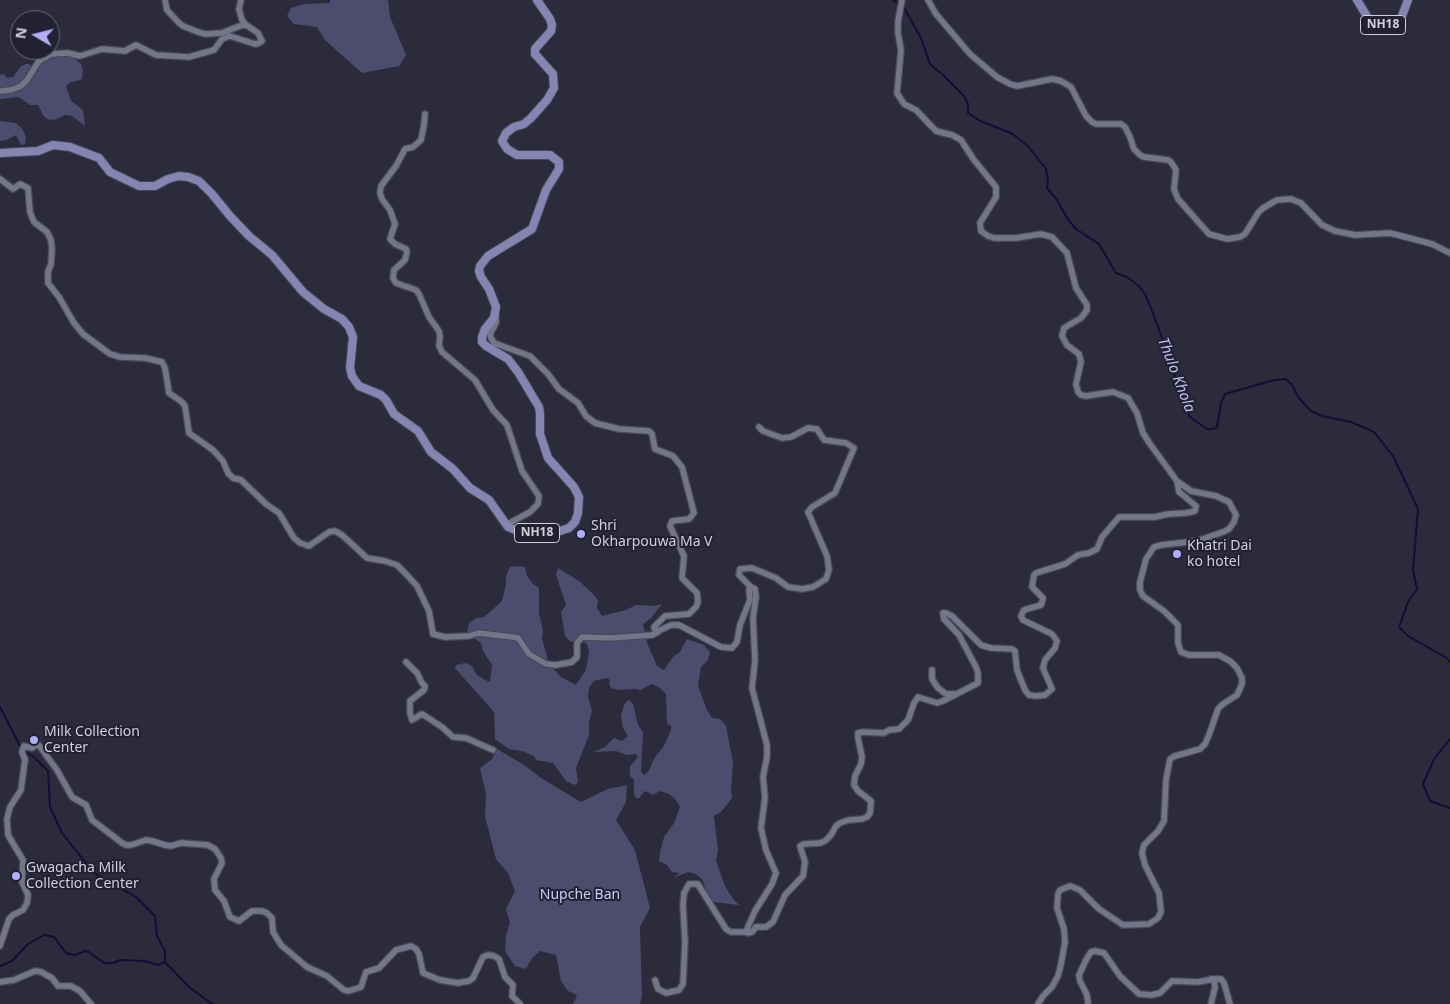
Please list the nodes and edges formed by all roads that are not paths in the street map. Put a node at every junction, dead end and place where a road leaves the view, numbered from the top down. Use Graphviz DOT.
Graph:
graph roads {
  1 [pos="164,0"];
  2 [pos="241,0"];
  3 [pos="536,0"];
  4 [pos="928,0"];
  5 [pos="1357,0"];
  6 [pos="1408,0"];
  7 [pos="902,1"];
  8 [pos="245,24"];
  9 [pos="0,91"];
  10 [pos="425,114"];
  11 [pos="0,153"];
  12 [pos="0,180"];
  13 [pos="1450,254"];
  14 [pos="496,314"];
  15 [pos="760,428"];
  16 [pos="1177,481"];
  17 [pos="506,524"];
  18 [pos="751,587"];
  19 [pos="658,632"];
  20 [pos="406,662"];
  21 [pos="932,670"];
  22 [pos="957,693"];
  23 [pos="493,750"];
  24 [pos="747,932"];
  25 [pos="0,946"];
  26 [pos="1211,979"];
  27 [pos="655,980"];
  28 [pos="0,982"];
  29 [pos="91,1004"];
  30 [pos="520,1004"];
  31 [pos="1038,1004"];
  32 [pos="1088,1004"];
  33 [pos="1211,1004"];
  34 [pos="1230,1004"];
  1 -- 8 [label="street"];
  2 -- 8 [label="street"];
  3 -- 14 [label="main road"];
  4 -- 13 [label="street"];
  5 -- 6 [label="main road, NH18"];
  7 -- 16 [label="street"];
  8 -- 9 [label="street"];
  10 -- 17 [label="street"];
  11 -- 17 [label="main road, NH18"];
  12 -- 19 [label="street"];
  14 -- 17 [label="main road, NH18"];
  14 -- 19 [label="street"];
  15 -- 18 [label="street"];
  16 -- 22 [label="street"];
  16 -- 31 [label="street"];
  18 -- 19 [label="street"];
  18 -- 24 [label="street"];
  20 -- 23 [label="street"];
  21 -- 22 [label="street"];
  22 -- 24 [label="street"];
  24 -- 27 [label="street"];
  25 -- 30 [label="street"];
  26 -- 32 [label="street"];
  26 -- 33 [label="street"];
  26 -- 34 [label="street"];
  28 -- 29 [label="street"];
}
